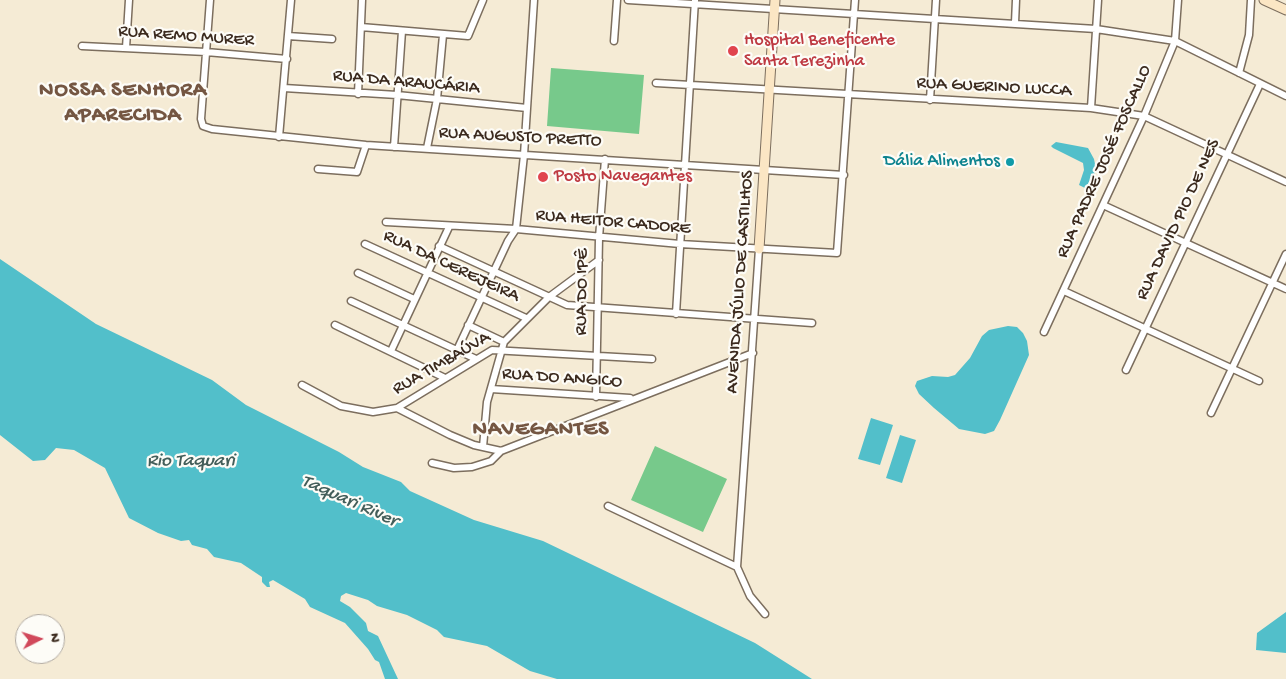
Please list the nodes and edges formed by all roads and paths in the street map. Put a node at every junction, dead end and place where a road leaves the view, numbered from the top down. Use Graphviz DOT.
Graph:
graph roads {
  1 [pos="129,0"];
  2 [pos="210,0"];
  3 [pos="291,0"];
  4 [pos="362,0"];
  5 [pos="483,0"];
  6 [pos="534,0"];
  7 [pos="617,0"];
  8 [pos="628,0"];
  9 [pos="775,0"];
  10 [pos="855,0"];
  11 [pos="936,0"];
  12 [pos="1016,0"];
  13 [pos="1098,0"];
  14 [pos="1178,0"];
  15 [pos="1251,0"];
  16 [pos="1264,0"];
  17 [pos="695,2"];
  18 [pos="774,10"];
  19 [pos="1286,10"];
  20 [pos="854,15"];
  21 [pos="935,18"];
  22 [pos="1015,24"];
  23 [pos="361,27"];
  24 [pos="1096,29"];
  25 [pos="402,31"];
  26 [pos="443,35"];
  27 [pos="288,36"];
  28 [pos="332,39"];
  29 [pos="614,41"];
  30 [pos="1175,41"];
  31 [pos="82,46"];
  32 [pos="126,48"];
  33 [pos="206,52"];
  34 [pos="287,59"];
  35 [pos="1239,73"];
  36 [pos="656,83"];
  37 [pos="690,84"];
  38 [pos="1260,84"];
  39 [pos="284,88"];
  40 [pos="770,89"];
  41 [pos="358,94"];
  42 [pos="396,95"];
  43 [pos="849,95"];
  44 [pos="1286,96"];
  45 [pos="436,100"];
  46 [pos="930,100"];
  47 [pos="527,108"];
  48 [pos="1091,108"];
  49 [pos="1144,116"];
  50 [pos="279,137"];
  51 [pos="366,145"];
  52 [pos="394,147"];
  53 [pos="428,148"];
  54 [pos="524,155"];
  55 [pos="1226,155"];
  56 [pos="605,158"];
  57 [pos="685,164"];
  58 [pos="318,169"];
  59 [pos="765,171"];
  60 [pos="844,175"];
  61 [pos="1286,182"];
  62 [pos="1103,204"];
  63 [pos="386,222"];
  64 [pos="449,227"];
  65 [pos="516,229"];
  66 [pos="599,238"];
  67 [pos="1186,243"];
  68 [pos="365,244"];
  69 [pos="680,244"];
  70 [pos="439,246"];
  71 [pos="759,249"];
  72 [pos="1286,254"];
  73 [pos="599,260"];
  74 [pos="427,272"];
  75 [pos="358,273"];
  76 [pos="494,273"];
  77 [pos="1272,284"];
  78 [pos="1286,289"];
  79 [pos="1064,291"];
  80 [pos="549,297"];
  81 [pos="414,299"];
  82 [pos="481,299"];
  83 [pos="351,302"];
  84 [pos="598,308"];
  85 [pos="676,314"];
  86 [pos="526,318"];
  87 [pos="754,320"];
  88 [pos="812,323"];
  89 [pos="335,325"];
  90 [pos="403,325"];
  91 [pos="468,325"];
  92 [pos="1145,328"];
  93 [pos="1044,332"];
  94 [pos="503,346"];
  95 [pos="457,350"];
  96 [pos="391,351"];
  97 [pos="596,354"];
  98 [pos="752,354"];
  99 [pos="476,358"];
  100 [pos="652,359"];
  101 [pos="1126,370"];
  102 [pos="1232,370"];
  103 [pos="445,378"];
  104 [pos="1259,381"];
  105 [pos="302,385"];
  106 [pos="491,389"];
  107 [pos="596,397"];
  108 [pos="632,399"];
  109 [pos="397,408"];
  110 [pos="1211,414"];
  111 [pos="483,447"];
  112 [pos="502,451"];
  113 [pos="432,463"];
  114 [pos="608,506"];
  115 [pos="736,567"];
  116 [pos="765,614"];
  1 -- 32 [label="street"];
  2 -- 33 [label="street"];
  3 -- 27 [label="street"];
  4 -- 23 [label="street"];
  5 -- 26 [label="street"];
  6 -- 47 [label="street"];
  7 -- 29 [label="street"];
  8 -- 17 [label="street"];
  9 -- 18 [label="street, AVENIDA JÚLIO DE CASTILHOS"];
  10 -- 20 [label="street"];
  11 -- 21 [label="street"];
  12 -- 22 [label="street"];
  13 -- 24 [label="street"];
  14 -- 30 [label="street, RUA PADRE JOSÉ FOSCALLO"];
  15 -- 35 [label="street"];
  16 -- 19 [label="street"];
  17 -- 18 [label="street"];
  17 -- 37 [label="street"];
  18 -- 20 [label="street"];
  18 -- 40 [label="street, AVENIDA JÚLIO DE CASTILHOS"];
  20 -- 21 [label="street"];
  20 -- 43 [label="street"];
  21 -- 22 [label="street"];
  21 -- 46 [label="street"];
  22 -- 24 [label="street"];
  23 -- 25 [label="street"];
  23 -- 41 [label="street"];
  24 -- 30 [label="street"];
  24 -- 48 [label="street"];
  25 -- 26 [label="street"];
  25 -- 42 [label="street"];
  26 -- 45 [label="street"];
  27 -- 28 [label="street"];
  27 -- 34 [label="street"];
  30 -- 35 [label="street"];
  30 -- 49 [label="street, RUA PADRE JOSÉ FOSCALLO"];
  31 -- 32 [label="street, RUA REMO MURER"];
  32 -- 33 [label="street, RUA REMO MURER"];
  33 -- 34 [label="street, RUA REMO MURER"];
  33 -- 50 [label="street, RUA AUGUSTO PRETTO"];
  34 -- 39 [label="street"];
  35 -- 38 [label="street"];
  36 -- 37 [label="street, RUA GUERINO LUCCA"];
  37 -- 40 [label="street, RUA GUERINO LUCCA"];
  37 -- 57 [label="street"];
  38 -- 44 [label="street"];
  38 -- 55 [label="street, RUA DAVID PIO DE NES"];
  39 -- 41 [label="street, RUA DA ARAUCÁRIA"];
  39 -- 50 [label="street"];
  40 -- 43 [label="street, RUA GUERINO LUCCA"];
  40 -- 59 [label="street, AVENIDA JÚLIO DE CASTILHOS"];
  41 -- 42 [label="street, RUA DA ARAUCÁRIA"];
  42 -- 45 [label="street, RUA DA ARAUCÁRIA"];
  42 -- 52 [label="street"];
  43 -- 46 [label="street, RUA GUERINO LUCCA"];
  43 -- 60 [label="street"];
  45 -- 47 [label="street, RUA DA ARAUCÁRIA"];
  45 -- 53 [label="street"];
  46 -- 48 [label="street, RUA GUERINO LUCCA"];
  47 -- 54 [label="street"];
  48 -- 49 [label="street, RUA GUERINO LUCCA"];
  49 -- 55 [label="street, RUA GUERINO LUCCA"];
  49 -- 62 [label="street, RUA PADRE JOSÉ FOSCALLO"];
  50 -- 51 [label="street, RUA AUGUSTO PRETTO"];
  51 -- 52 [label="street, RUA AUGUSTO PRETTO"];
  51 -- 58 [label="street"];
  52 -- 53 [label="street, RUA AUGUSTO PRETTO"];
  53 -- 54 [label="street, RUA AUGUSTO PRETTO"];
  54 -- 56 [label="street, RUA AUGUSTO PRETTO"];
  54 -- 65 [label="street"];
  55 -- 61 [label="street, RUA GUERINO LUCCA"];
  55 -- 67 [label="street, RUA DAVID PIO DE NES"];
  56 -- 57 [label="street, RUA AUGUSTO PRETTO"];
  56 -- 66 [label="street, RUA DO IPÊ"];
  57 -- 59 [label="street, RUA AUGUSTO PRETTO"];
  57 -- 69 [label="street"];
  59 -- 60 [label="street, RUA AUGUSTO PRETTO"];
  59 -- 71 [label="street, AVENIDA JÚLIO DE CASTILHOS"];
  60 -- 71 [label="street, RUA HEITOR CADORE"];
  62 -- 67 [label="street"];
  62 -- 79 [label="street, RUA PADRE JOSÉ FOSCALLO"];
  63 -- 64 [label="street, RUA HEITOR CADORE"];
  64 -- 65 [label="street, RUA HEITOR CADORE"];
  64 -- 70 [label="street"];
  65 -- 66 [label="street, RUA HEITOR CADORE"];
  65 -- 76 [label="street"];
  66 -- 69 [label="street, RUA HEITOR CADORE"];
  66 -- 73 [label="street, RUA DO IPÊ"];
  67 -- 77 [label="street"];
  67 -- 92 [label="street, RUA DAVID PIO DE NES"];
  68 -- 74 [label="street, RUA DA CEREJEIRA"];
  69 -- 71 [label="street, RUA HEITOR CADORE"];
  69 -- 85 [label="street"];
  70 -- 74 [label="street"];
  70 -- 76 [label="street"];
  71 -- 87 [label="street, AVENIDA JÚLIO DE CASTILHOS"];
  72 -- 77 [label="street"];
  73 -- 80 [label="street, RUA TIMBAÚVA"];
  73 -- 84 [label="street, RUA DO IPÊ"];
  74 -- 81 [label="street"];
  74 -- 82 [label="street, RUA DA CEREJEIRA"];
  75 -- 81 [label="street"];
  76 -- 80 [label="street"];
  76 -- 82 [label="street"];
  77 -- 78 [label="street"];
  77 -- 102 [label="street"];
  79 -- 92 [label="street"];
  79 -- 93 [label="street, RUA PADRE JOSÉ FOSCALLO"];
  80 -- 84 [label="street"];
  80 -- 86 [label="street, RUA TIMBAÚVA"];
  81 -- 90 [label="street"];
  82 -- 86 [label="street, RUA DA CEREJEIRA"];
  82 -- 91 [label="street"];
  83 -- 90 [label="street"];
  84 -- 85 [label="street"];
  84 -- 97 [label="street, RUA DO IPÊ"];
  85 -- 87 [label="street"];
  86 -- 94 [label="street, RUA TIMBAÚVA"];
  87 -- 88 [label="street"];
  87 -- 98 [label="street, AVENIDA JÚLIO DE CASTILHOS"];
  89 -- 96 [label="street"];
  90 -- 95 [label="street"];
  90 -- 96 [label="street"];
  91 -- 94 [label="street"];
  91 -- 95 [label="street"];
  92 -- 101 [label="street, RUA DAVID PIO DE NES"];
  92 -- 102 [label="street"];
  94 -- 97 [label="street"];
  94 -- 99 [label="street, RUA TIMBAÚVA"];
  94 -- 106 [label="street"];
  95 -- 99 [label="street"];
  96 -- 103 [label="street"];
  97 -- 100 [label="street"];
  97 -- 107 [label="street, RUA DO IPÊ"];
  98 -- 108 [label="street"];
  98 -- 115 [label="street, AVENIDA JÚLIO DE CASTILHOS"];
  99 -- 103 [label="street, RUA TIMBAÚVA"];
  102 -- 104 [label="street"];
  102 -- 110 [label="street"];
  103 -- 109 [label="street, RUA TIMBAÚVA"];
  105 -- 109 [label="street, RUA TIMBAÚVA"];
  106 -- 107 [label="street, RUA DO ANGICO"];
  106 -- 111 [label="street"];
  107 -- 108 [label="street, RUA DO ANGICO"];
  108 -- 112 [label="street"];
  109 -- 111 [label="street"];
  111 -- 112 [label="street"];
  112 -- 113 [label="street"];
  114 -- 115 [label="street"];
  115 -- 116 [label="street"];
}
